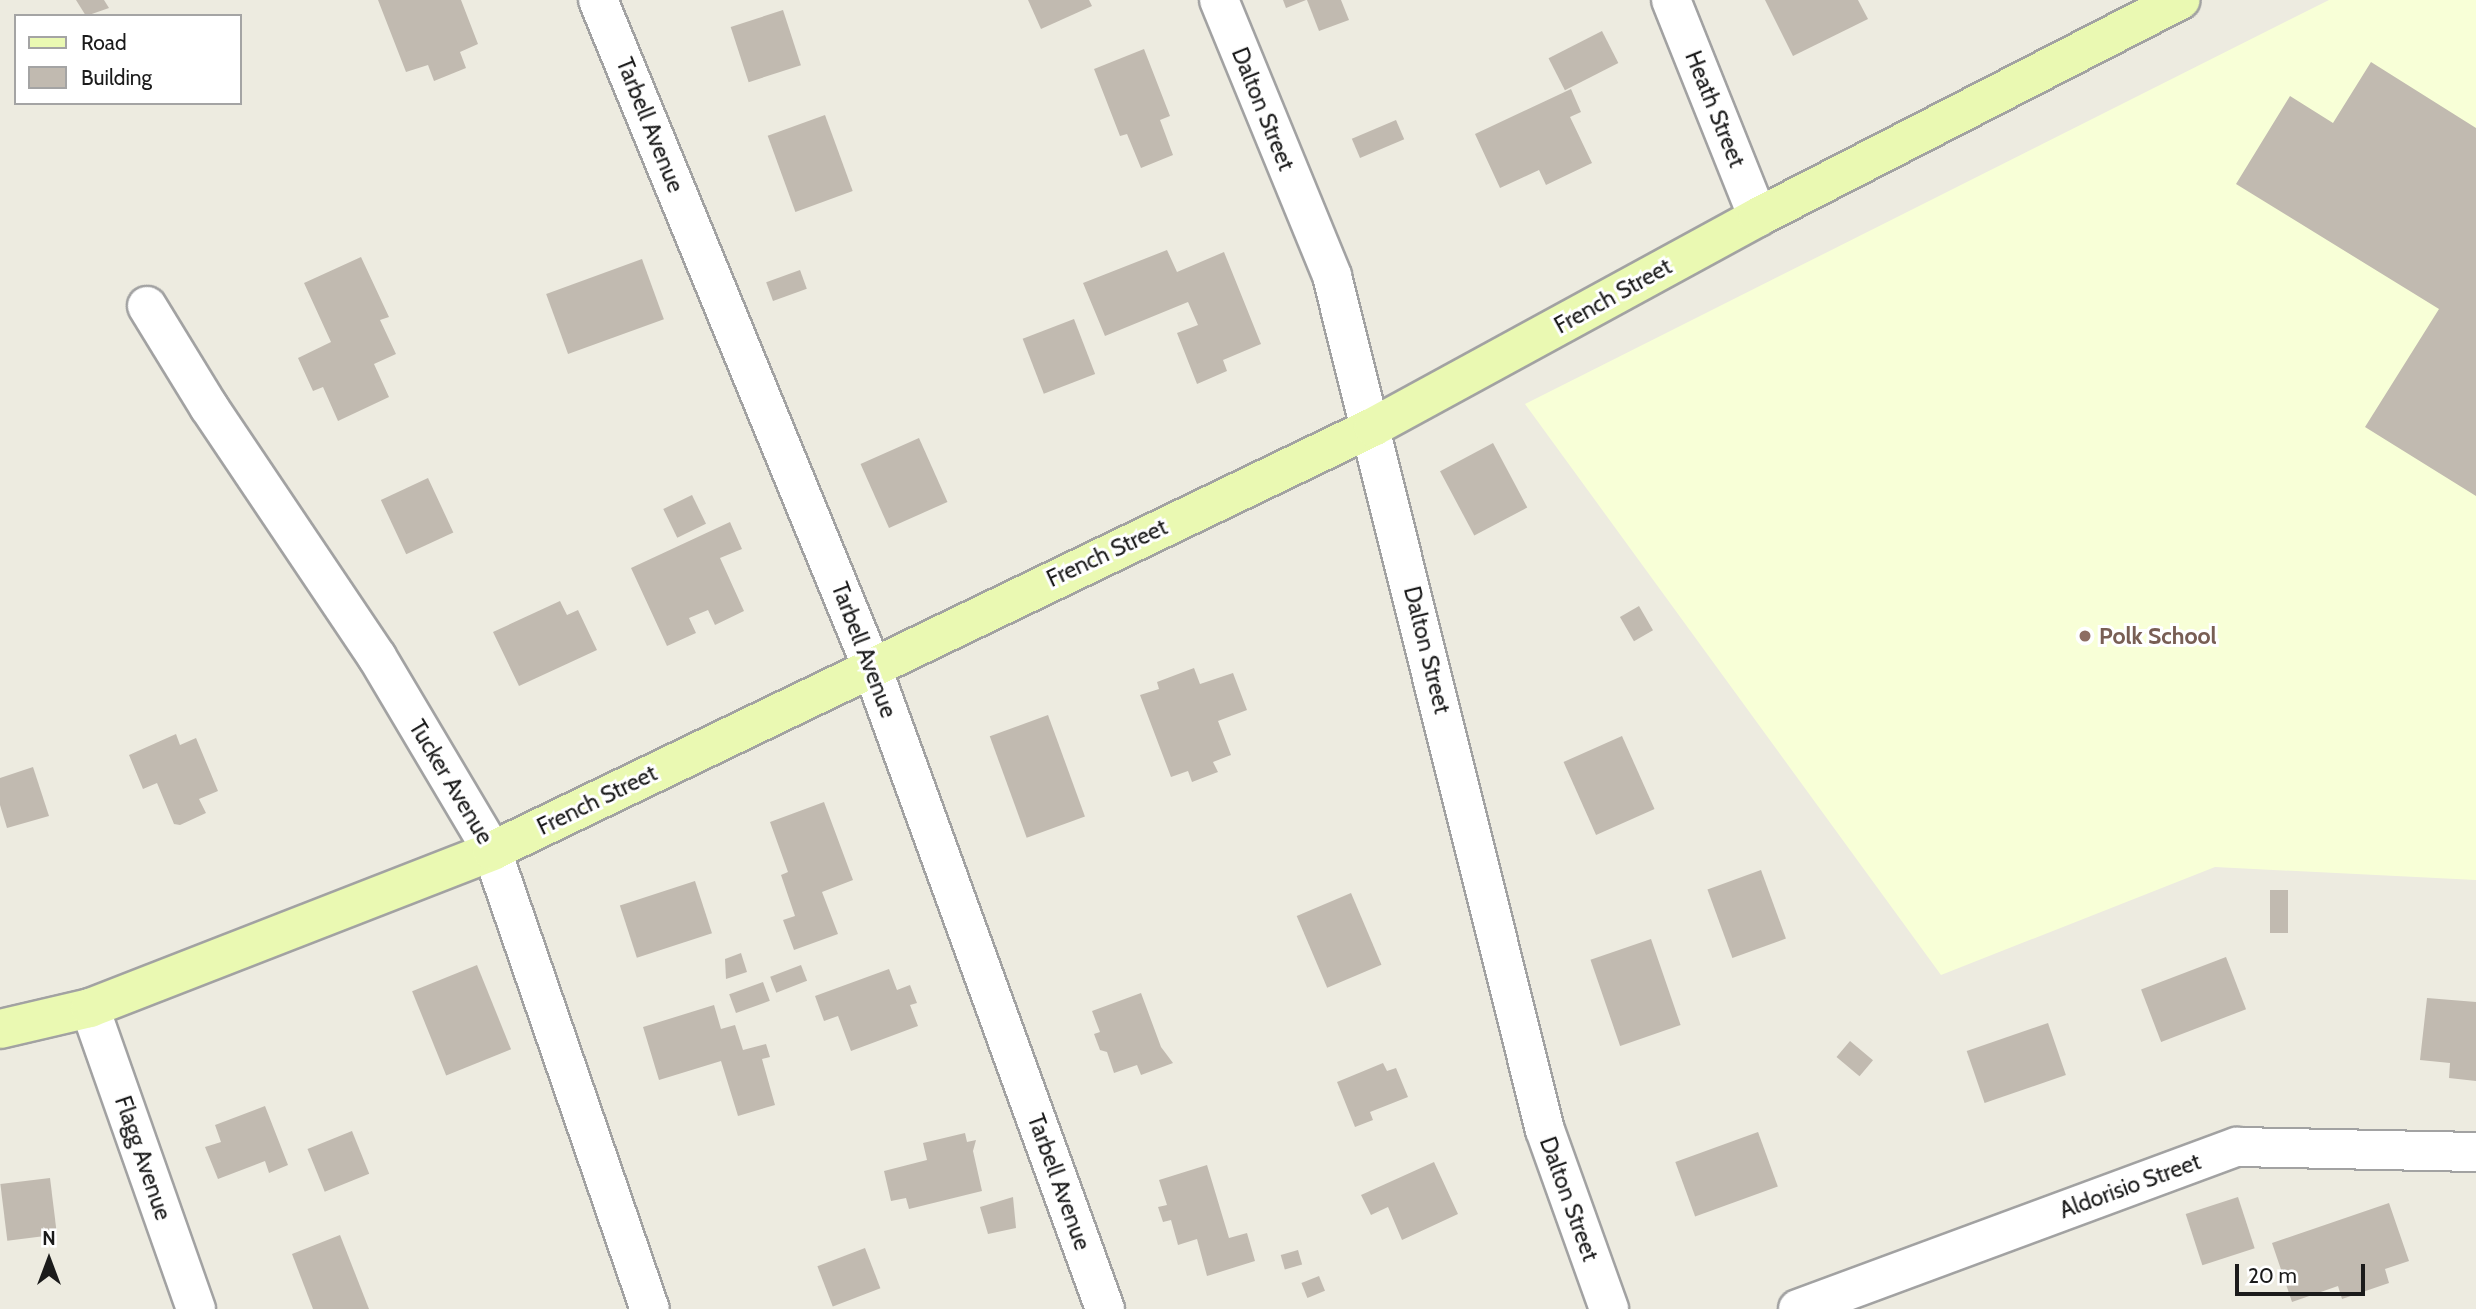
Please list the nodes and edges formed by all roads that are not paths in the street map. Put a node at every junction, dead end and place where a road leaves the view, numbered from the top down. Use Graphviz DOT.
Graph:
graph roads {
  1 [pos="598,0"];
  2 [pos="1219,0"];
  3 [pos="1671,0"];
  4 [pos="2181,0"];
  5 [pos="1758,217"];
  6 [pos="148,306"];
  7 [pos="1373,427"];
  8 [pos="871,665"];
  9 [pos="492,851"];
  10 [pos="90,1008"];
  11 [pos="0,1029"];
  12 [pos="2473,1159"];
  13 [pos="196,1309"];
  14 [pos="650,1309"];
  15 [pos="1105,1309"];
  16 [pos="1609,1309"];
  17 [pos="1798,1309"];
  1 -- 8 [label="street, Tarbell Avenue"];
  2 -- 7 [label="street, Dalton Street"];
  3 -- 5 [label="street, Heath Street"];
  4 -- 5 [label="street, French Street"];
  5 -- 7 [label="street, French Street"];
  6 -- 9 [label="street, Tucker Avenue"];
  7 -- 8 [label="street, French Street"];
  7 -- 16 [label="street, Dalton Street"];
  8 -- 9 [label="street, French Street"];
  8 -- 15 [label="street, Tarbell Avenue"];
  9 -- 10 [label="street, French Street"];
  9 -- 14 [label="street, Tucker Avenue"];
  10 -- 11 [label="street, French Street"];
  10 -- 13 [label="street, Flagg Avenue"];
  12 -- 17 [label="street, Aldorisio Street"];
}
